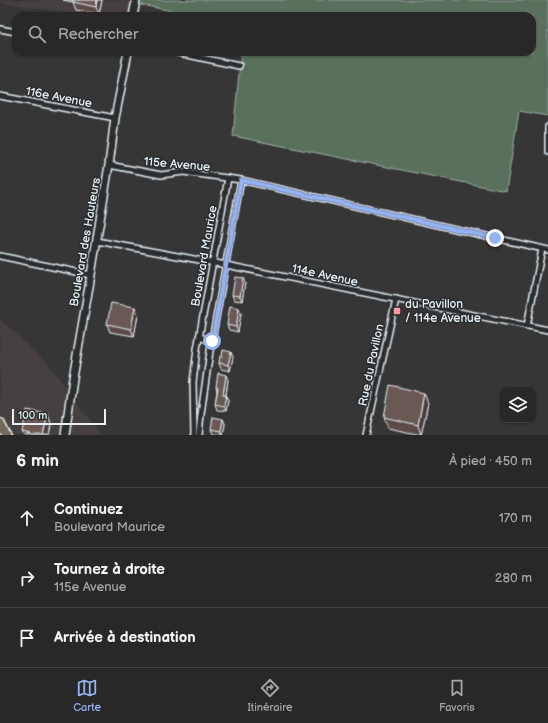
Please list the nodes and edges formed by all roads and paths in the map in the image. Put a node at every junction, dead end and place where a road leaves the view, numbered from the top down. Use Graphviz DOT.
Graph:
graph roads {
  1 [pos="136,0"];
  2 [pos="134,12"];
  3 [pos="0,29"];
  4 [pos="12,31"];
  5 [pos="127,56"];
  6 [pos="193,56"];
  7 [pos="239,66"];
  8 [pos="0,96"];
  9 [pos="115,118"];
  10 [pos="548,127"];
  11 [pos="548,152"];
  12 [pos="109,165"];
  13 [pos="228,178"];
  14 [pos="241,180"];
  15 [pos="97,241"];
  16 [pos="542,249"];
  17 [pos="548,250"];
  18 [pos="0,256"];
  19 [pos="212,262"];
  20 [pos="226,265"];
  21 [pos="91,275"];
  22 [pos="396,299"];
  23 [pos="527,326"];
  24 [pos="548,330"];
  25 [pos="199,337"];
  26 [pos="212,341"];
  27 [pos="0,423"];
  28 [pos="6,435"];
  29 [pos="65,435"];
  30 [pos="194,435"];
  31 [pos="200,435"];
  32 [pos="366,435"];
  1 -- 2 [label="main road"];
  3 -- 4 [label="street"];
  5 -- 9 [label="main road, Boulevard des Hauteurs"];
  6 -- 7 [label="street"];
  8 -- 9 [label="street, 116e Avenue"];
  9 -- 12 [label="main road, Boulevard des Hauteurs"];
  10 -- 11 [label="street"];
  12 -- 13 [label="street, 115e Avenue"];
  12 -- 15 [label="main road, Boulevard des Hauteurs"];
  13 -- 14 [label="street, 115e Avenue"];
  13 -- 19 [label="street, Boulevard Maurice"];
  14 -- 16 [label="street, 115e Avenue"];
  14 -- 20 [label="street, Boulevard Maurice"];
  15 -- 19 [label="street, 114e Avenue"];
  15 -- 21 [label="main road, Boulevard des Hauteurs"];
  16 -- 17 [label="street, 115e Avenue"];
  16 -- 23 [label="street"];
  18 -- 21 [label="street"];
  19 -- 20 [label="street, 114e Avenue"];
  19 -- 25 [label="street, Boulevard Maurice"];
  20 -- 22 [label="street, 114e Avenue"];
  20 -- 26 [label="street, Boulevard Maurice"];
  21 -- 29 [label="main road, Boulevard des Hauteurs"];
  22 -- 23 [label="street, 114e Avenue"];
  22 -- 32 [label="street, Rue du Pavillon"];
  23 -- 24 [label="street, 114e Avenue"];
  25 -- 26 [label="street"];
  25 -- 30 [label="street, Boulevard Maurice"];
  26 -- 31 [label="street, Boulevard Maurice"];
  27 -- 28 [label="main road"];
}
